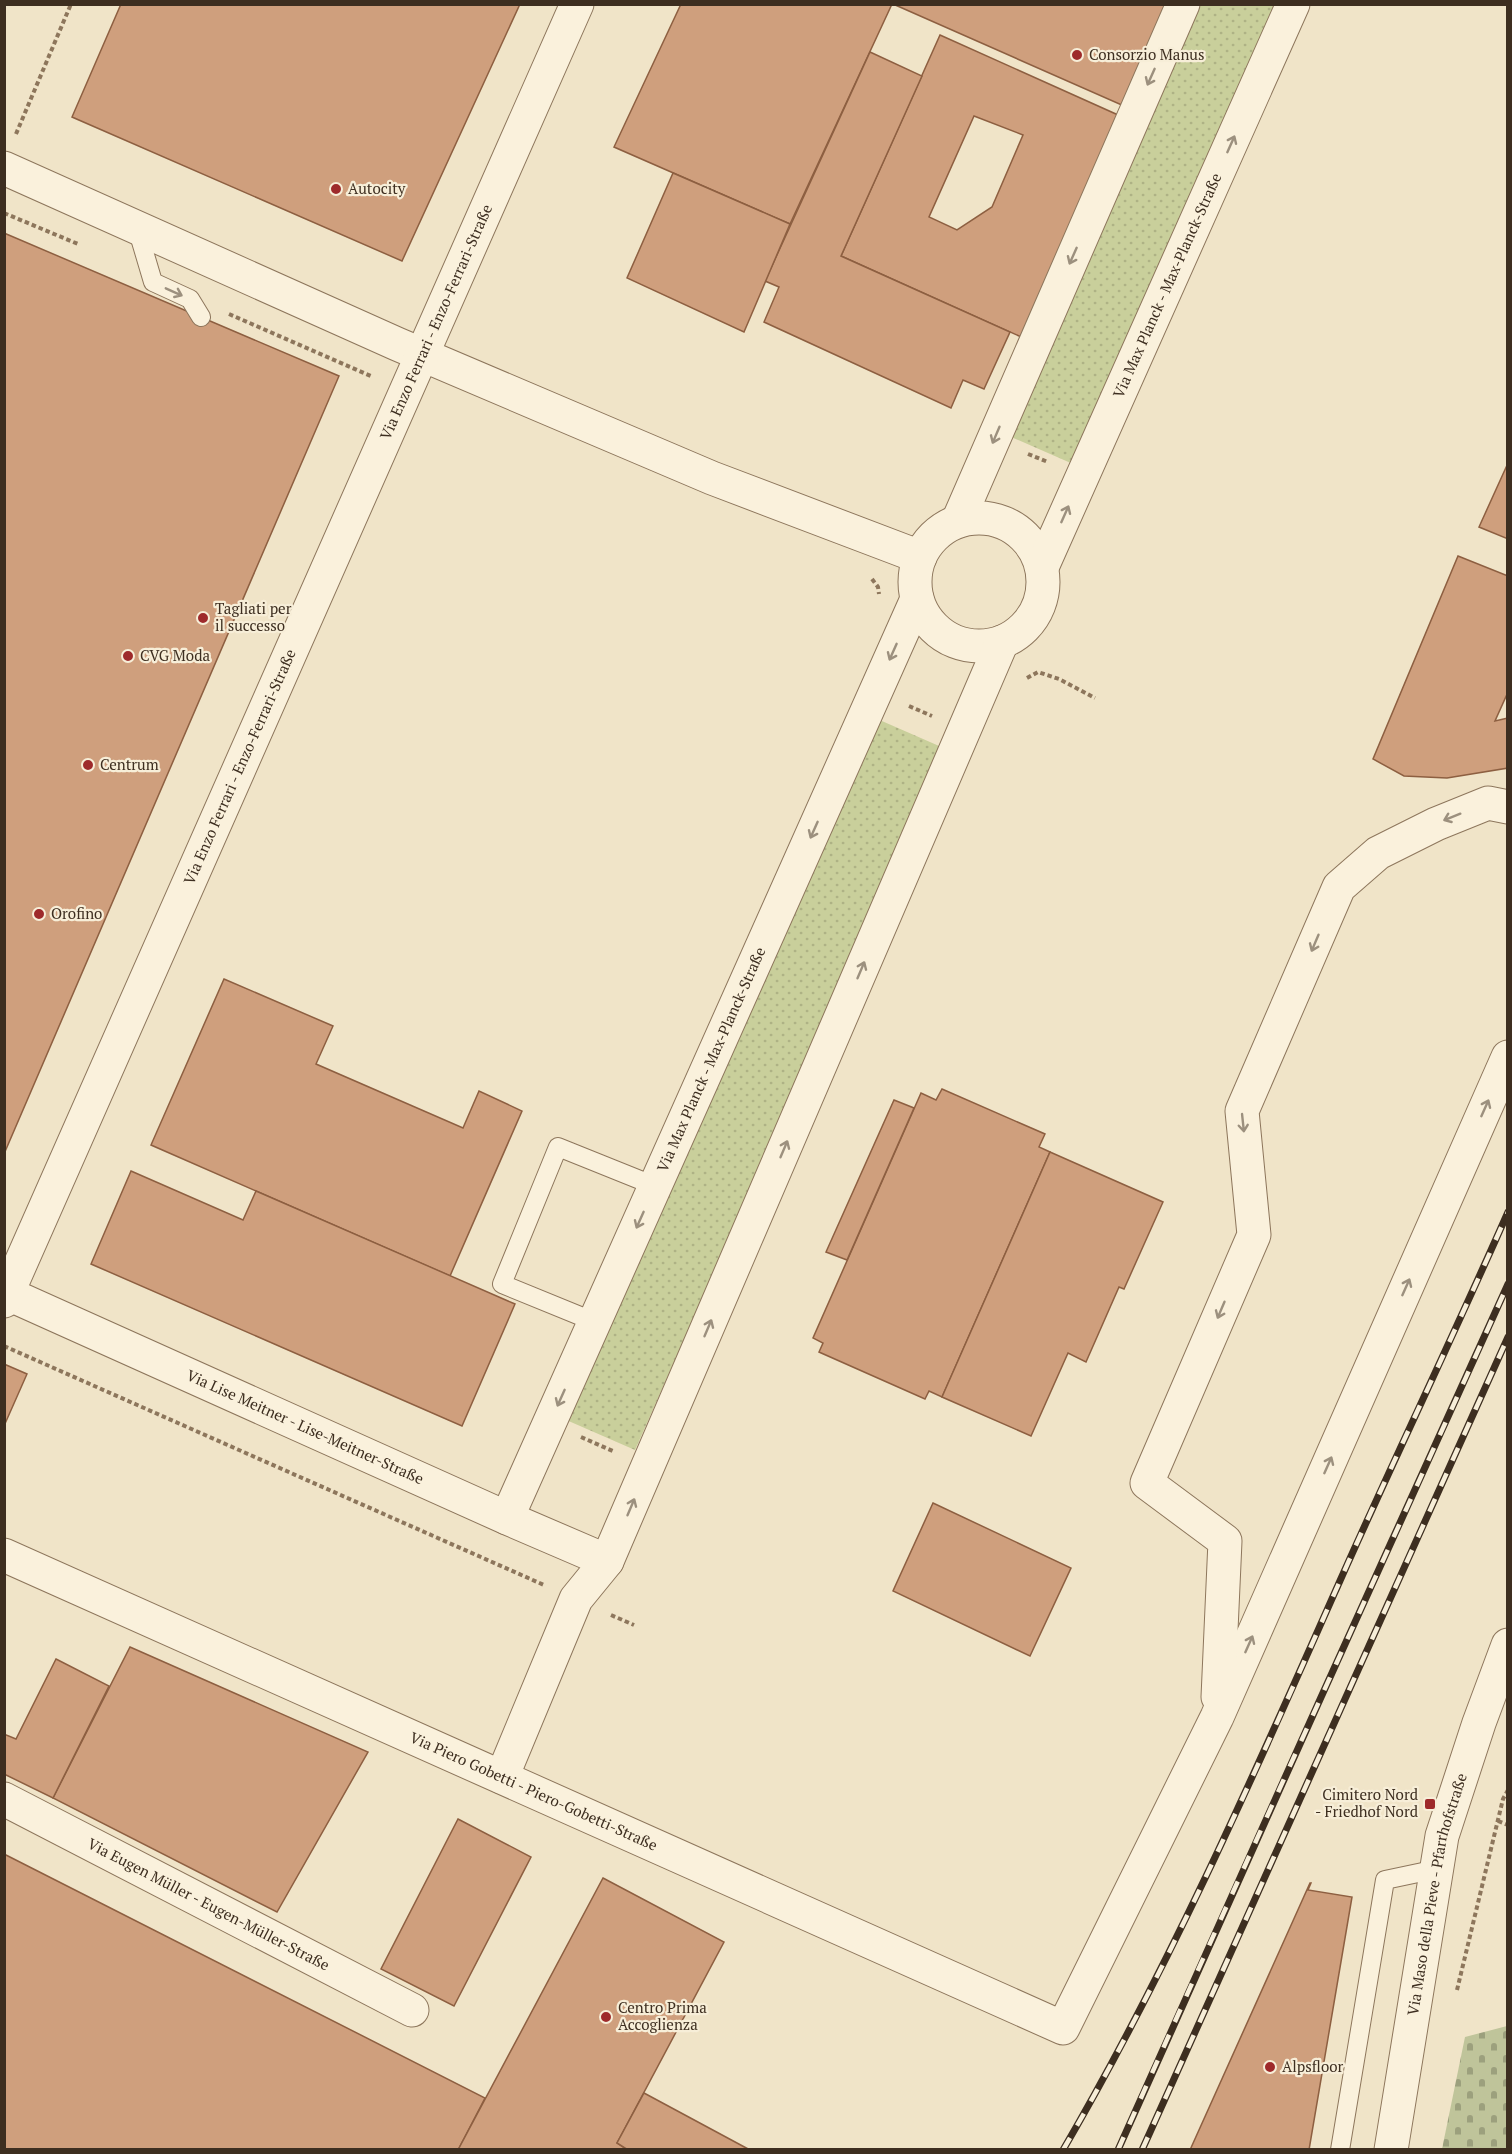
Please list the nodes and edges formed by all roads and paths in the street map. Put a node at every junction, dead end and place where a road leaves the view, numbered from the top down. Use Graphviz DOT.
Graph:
graph roads {
  1 [pos="71,4"];
  2 [pos="578,4"];
  3 [pos="1183,4"];
  4 [pos="1293,4"];
  5 [pos="9,154"];
  6 [pos="4,213"];
  7 [pos="137,228"];
  8 [pos="85,247"];
  9 [pos="223,311"];
  10 [pos="201,317"];
  11 [pos="422,354"];
  12 [pos="406,391"];
  13 [pos="994,439"];
  14 [pos="1082,477"];
  15 [pos="958,521"];
  16 [pos="920,557"];
  17 [pos="1042,567"];
  18 [pos="868,573"];
  19 [pos="881,604"];
  20 [pos="921,610"];
  21 [pos="1002,642"];
  22 [pos="1019,683"];
  23 [pos="876,691"];
  24 [pos="1095,698"];
  25 [pos="964,729"];
  26 [pos="1508,807"];
  27 [pos="1508,1057"];
  28 [pos="655,1186"];
  29 [pos="6,1295"];
  30 [pos="595,1322"];
  31 [pos="4,1346"];
  32 [pos="550,1423"];
  33 [pos="648,1467"];
  34 [pos="507,1518"];
  35 [pos="4,1555"];
  36 [pos="608,1561"];
  37 [pos="576,1599"];
  38 [pos="634,1624"];
  39 [pos="1508,1645"];
  40 [pos="1217,1717"];
  41 [pos="501,1777"];
  42 [pos="1508,1790"];
  43 [pos="4,1799"];
  44 [pos="1498,1821"];
  45 [pos="1508,1825"];
  46 [pos="1437,1869"];
  47 [pos="1456,1992"];
  48 [pos="412,2010"];
  49 [pos="1340,2150"];
  50 [pos="1391,2150"];
  1 -- 5 [label="path"];
  2 -- 11 [label="street, Via Enzo Ferrari - Enzo-Ferrari-Straße"];
  3 -- 13 [label="street, one-way"];
  14 -- 4 [label="street, Via Max Planck - Max-Planck-Straße, one-way"];
  5 -- 7 [label="street"];
  6 -- 8 [label="path"];
  7 -- 10 [label="lane, one-way"];
  7 -- 11 [label="street"];
  9 -- 12 [label="path"];
  11 -- 12 [label="street, Via Enzo Ferrari - Enzo-Ferrari-Straße"];
  11 -- 16 [label="street"];
  12 -- 29 [label="street, Via Enzo Ferrari - Enzo-Ferrari-Straße"];
  13 -- 14 [label="path"];
  13 -- 15 [label="street"];
  17 -- 14 [label="street, Via Max Planck - Max-Planck-Straße, one-way"];
  15 -- 16 [label="street"];
  15 -- 17 [label="street"];
  16 -- 20 [label="street"];
  17 -- 21 [label="street"];
  18 -- 19 [label="path"];
  20 -- 21 [label="street"];
  20 -- 23 [label="street, Via Max Planck - Max-Planck-Straße, one-way"];
  21 -- 25 [label="street"];
  22 -- 24 [label="path"];
  23 -- 25 [label="path"];
  23 -- 28 [label="street, Via Max Planck - Max-Planck-Straße, one-way"];
  33 -- 25 [label="street, one-way"];
  26 -- 40 [label="street, one-way"];
  40 -- 27 [label="street, one-way"];
  28 -- 30 [label="street, Via Max Planck - Max-Planck-Straße, one-way"];
  28 -- 30 [label="lane"];
  29 -- 34 [label="street, Via Lise Meitner - Lise-Meitner-Straße"];
  30 -- 32 [label="street, Via Max Planck - Max-Planck-Straße, one-way"];
  31 -- 37 [label="path"];
  32 -- 33 [label="path"];
  32 -- 34 [label="street, Via Max Planck - Max-Planck-Straße"];
  36 -- 33 [label="street, one-way"];
  34 -- 36 [label="street, Via Lise Meitner - Lise-Meitner-Straße"];
  35 -- 41 [label="street, Via Piero Gobetti - Piero-Gobetti-Straße"];
  36 -- 37 [label="street"];
  37 -- 38 [label="path"];
  37 -- 41 [label="street"];
  39 -- 46 [label="street, Via Maso della Pieve - Pfarrhofstraße"];
  40 -- 41 [label="street, Via Piero Gobetti - Piero-Gobetti-Straße"];
  42 -- 44 [label="path"];
  43 -- 48 [label="street, Via Eugen Müller - Eugen-Müller-Straße"];
  44 -- 45 [label="path"];
  44 -- 47 [label="path"];
  46 -- 49 [label="lane"];
  46 -- 50 [label="street, Via Maso della Pieve - Pfarrhofstraße"];
}
